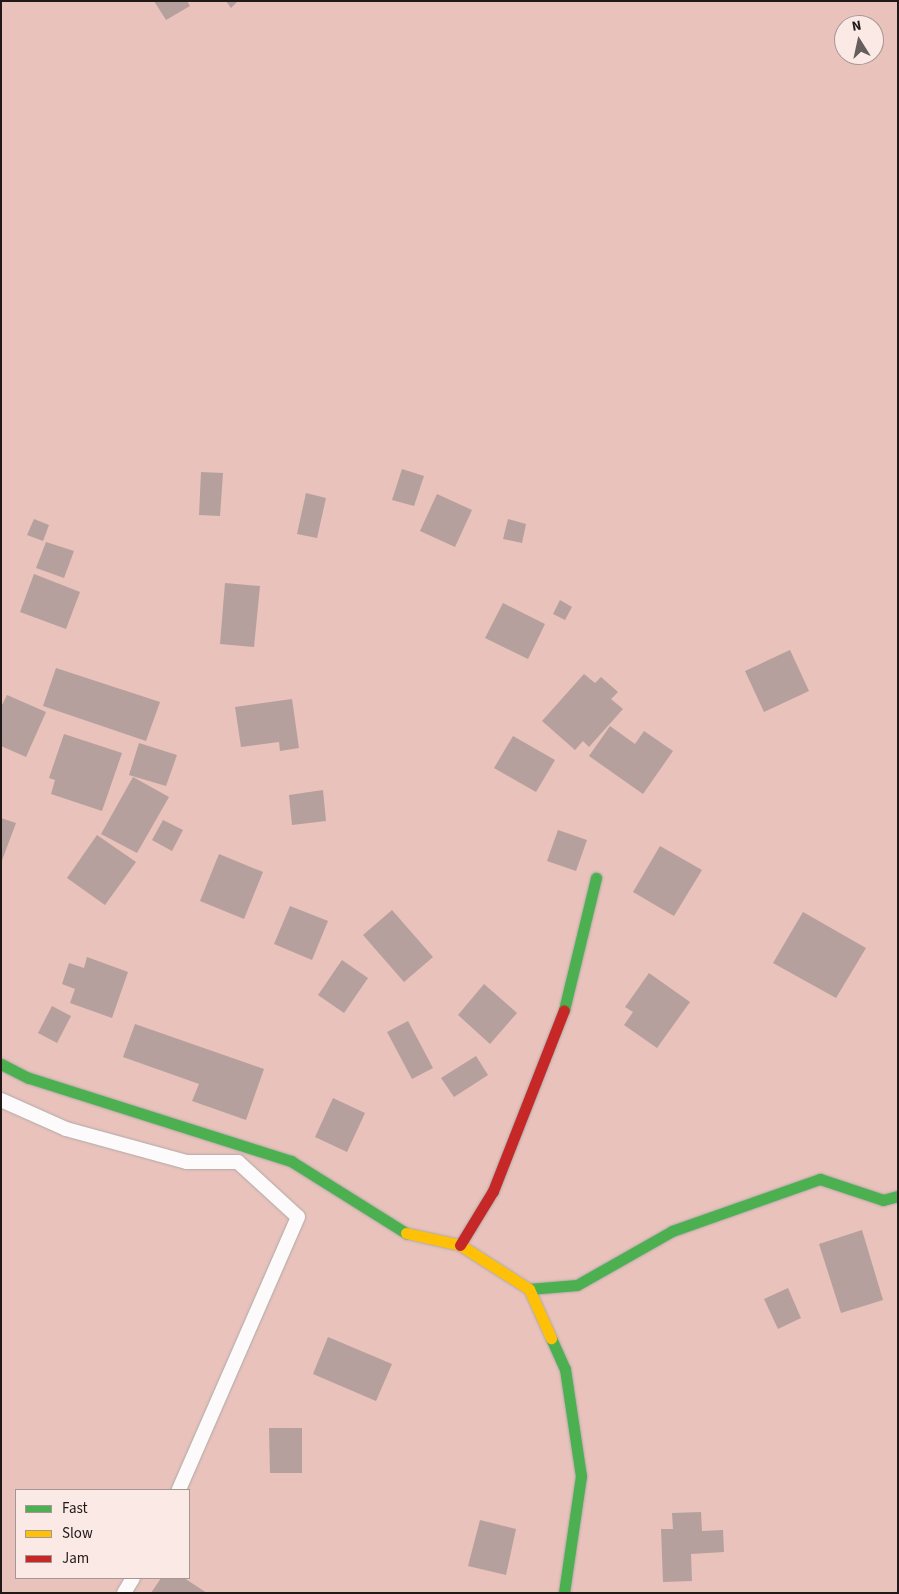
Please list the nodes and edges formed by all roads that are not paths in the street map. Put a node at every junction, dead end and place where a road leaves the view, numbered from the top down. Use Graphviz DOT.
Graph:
graph roads {
  1 [pos="596,878"];
  2 [pos="1,1064"];
  3 [pos="1,1100"];
  4 [pos="898,1196"];
  5 [pos="460,1245"];
  6 [pos="529,1289"];
  7 [pos="179,1489"];
  8 [pos="132,1579"];
  9 [pos="124,1593"];
  10 [pos="564,1593"];
  1 -- 5 [label="street"];
  2 -- 5 [label="street"];
  3 -- 7 [label="lane"];
  4 -- 6 [label="street"];
  5 -- 6 [label="street"];
  6 -- 10 [label="street"];
  8 -- 9 [label="lane"];
}
